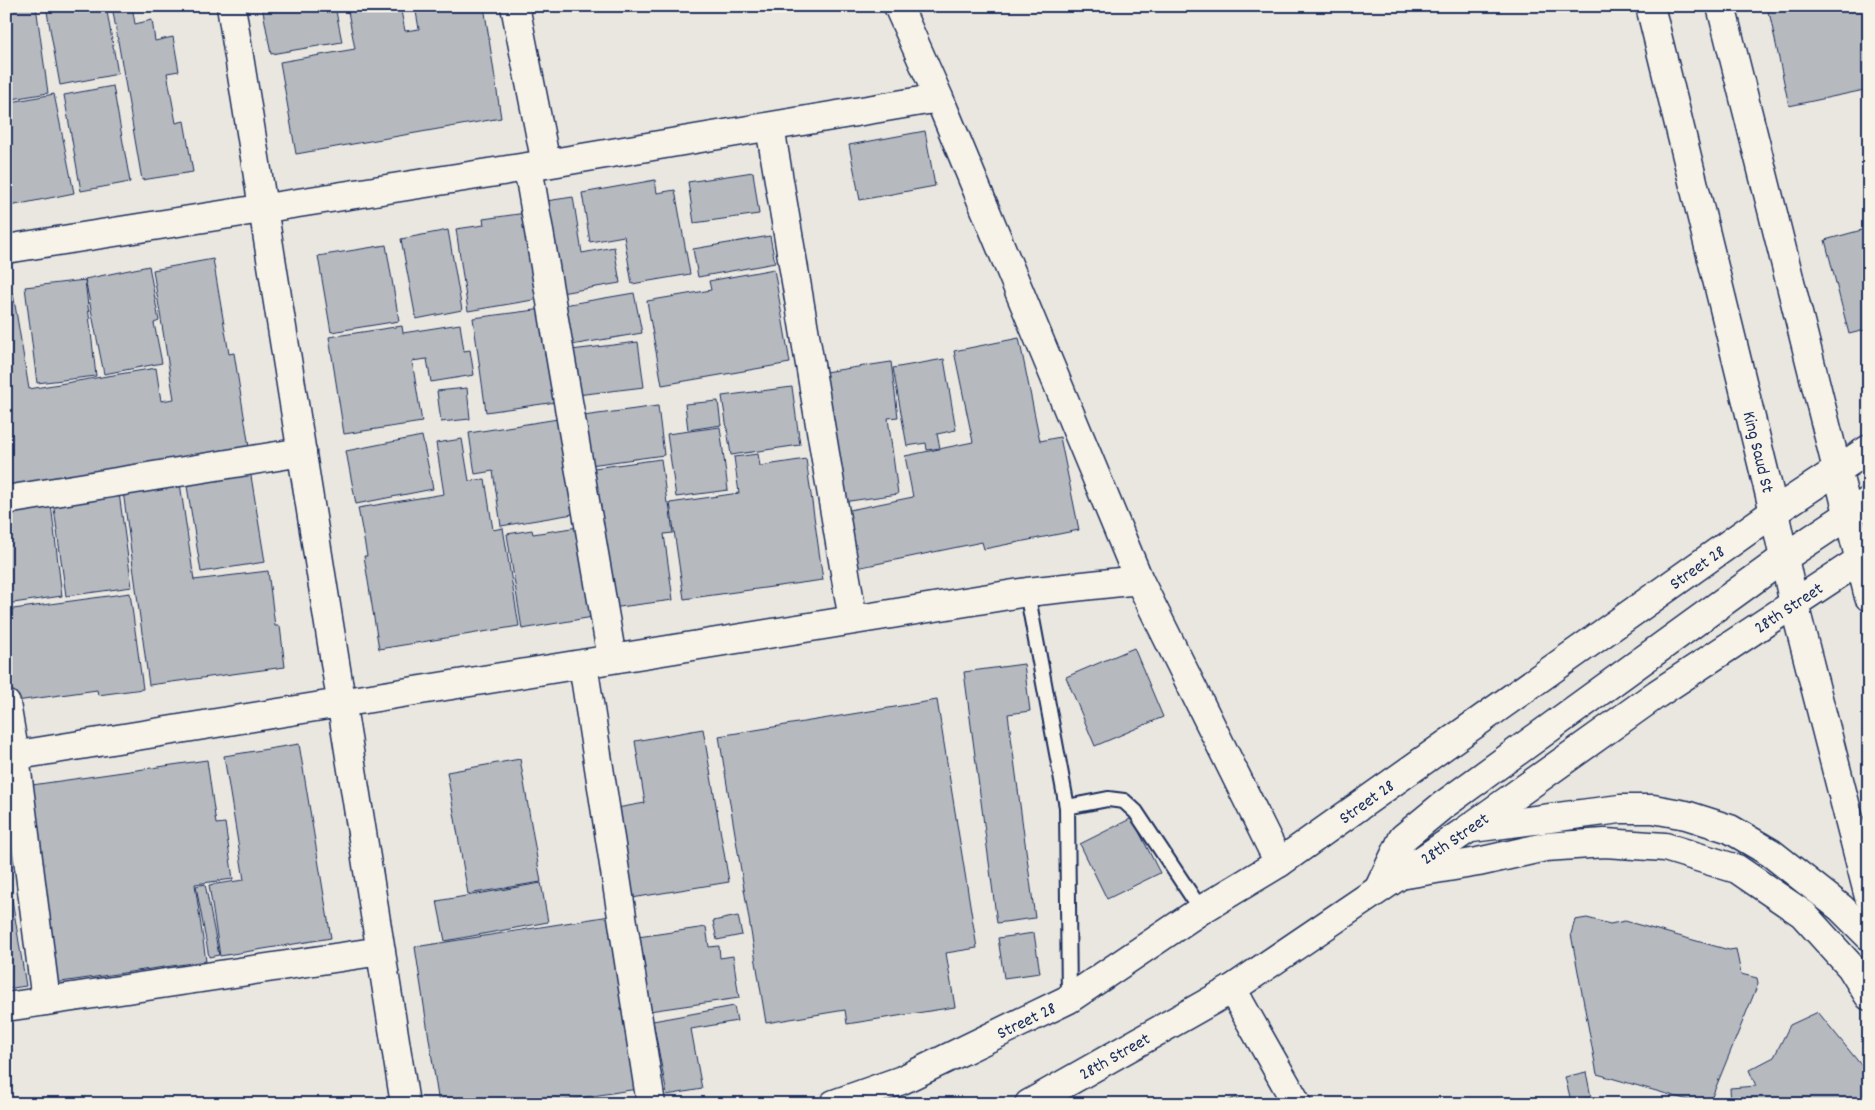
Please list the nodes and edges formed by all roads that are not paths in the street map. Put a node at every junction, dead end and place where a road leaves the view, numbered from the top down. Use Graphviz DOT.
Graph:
graph roads {
  1 [pos="231,6"];
  2 [pos="515,6"];
  3 [pos="898,6"];
  4 [pos="1650,6"];
  5 [pos="1720,6"];
  6 [pos="939,98"];
  7 [pos="770,127"];
  8 [pos="537,165"];
  9 [pos="263,208"];
  10 [pos="6,249"];
  11 [pos="1869,449"];
  12 [pos="302,452"];
  13 [pos="1837,470"];
  14 [pos="6,500"];
  15 [pos="1858,507"];
  16 [pos="1774,512"];
  17 [pos="1785,557"];
  18 [pos="1864,557"];
  19 [pos="1138,580"];
  20 [pos="1027,592"];
  21 [pos="1869,597"];
  22 [pos="1794,604"];
  23 [pos="853,620"];
  24 [pos="612,659"];
  25 [pos="583,664"];
  26 [pos="342,702"];
  27 [pos="6,704"];
  28 [pos="11,756"];
  29 [pos="1067,807"];
  30 [pos="1468,829"];
  31 [pos="1279,863"];
  32 [pos="1388,881"];
  33 [pos="1869,897"];
  34 [pos="1201,910"];
  35 [pos="1869,936"];
  36 [pos="381,951"];
  37 [pos="1232,989"];
  38 [pos="1869,996"];
  39 [pos="1069,999"];
  40 [pos="46,1001"];
  41 [pos="6,1007"];
  42 [pos="406,1104"];
  43 [pos="652,1104"];
  44 [pos="834,1104"];
  45 [pos="1029,1104"];
  46 [pos="1298,1104"];
  1 -- 9 [label="street"];
  2 -- 8 [label="street"];
  3 -- 6 [label="street"];
  4 -- 16 [label="street, King Saud St"];
  5 -- 13 [label="street"];
  6 -- 7 [label="street"];
  6 -- 19 [label="street"];
  7 -- 8 [label="street"];
  7 -- 23 [label="street"];
  8 -- 9 [label="street"];
  8 -- 24 [label="street"];
  9 -- 10 [label="street"];
  9 -- 12 [label="street"];
  11 -- 13 [label="street, Street 28"];
  12 -- 14 [label="street"];
  12 -- 26 [label="street"];
  13 -- 15 [label="street"];
  13 -- 16 [label="street, Street 28"];
  15 -- 17 [label="street"];
  15 -- 18 [label="street"];
  16 -- 17 [label="street, King Saud St"];
  16 -- 31 [label="street, Street 28"];
  17 -- 22 [label="street, King Saud St"];
  17 -- 32 [label="street"];
  18 -- 21 [label="street"];
  18 -- 22 [label="street, 28th Street"];
  19 -- 20 [label="street"];
  19 -- 31 [label="street"];
  20 -- 23 [label="street"];
  20 -- 29 [label="lane"];
  22 -- 30 [label="street, 28th Street"];
  22 -- 33 [label="street, King Saud St"];
  23 -- 24 [label="street"];
  24 -- 25 [label="street"];
  25 -- 26 [label="street"];
  25 -- 43 [label="street"];
  26 -- 28 [label="street"];
  26 -- 36 [label="street"];
  27 -- 28 [label="street"];
  28 -- 40 [label="street"];
  29 -- 34 [label="lane"];
  29 -- 39 [label="lane"];
  30 -- 32 [label="street, 28th Street"];
  30 -- 35 [label="street"];
  31 -- 34 [label="street, Street 28"];
  32 -- 37 [label="street, 28th Street"];
  32 -- 38 [label="street"];
  34 -- 39 [label="street, Street 28"];
  36 -- 40 [label="street"];
  36 -- 42 [label="street"];
  37 -- 45 [label="street, 28th Street"];
  37 -- 46 [label="street"];
  39 -- 44 [label="street, Street 28"];
  40 -- 41 [label="street"];
}
